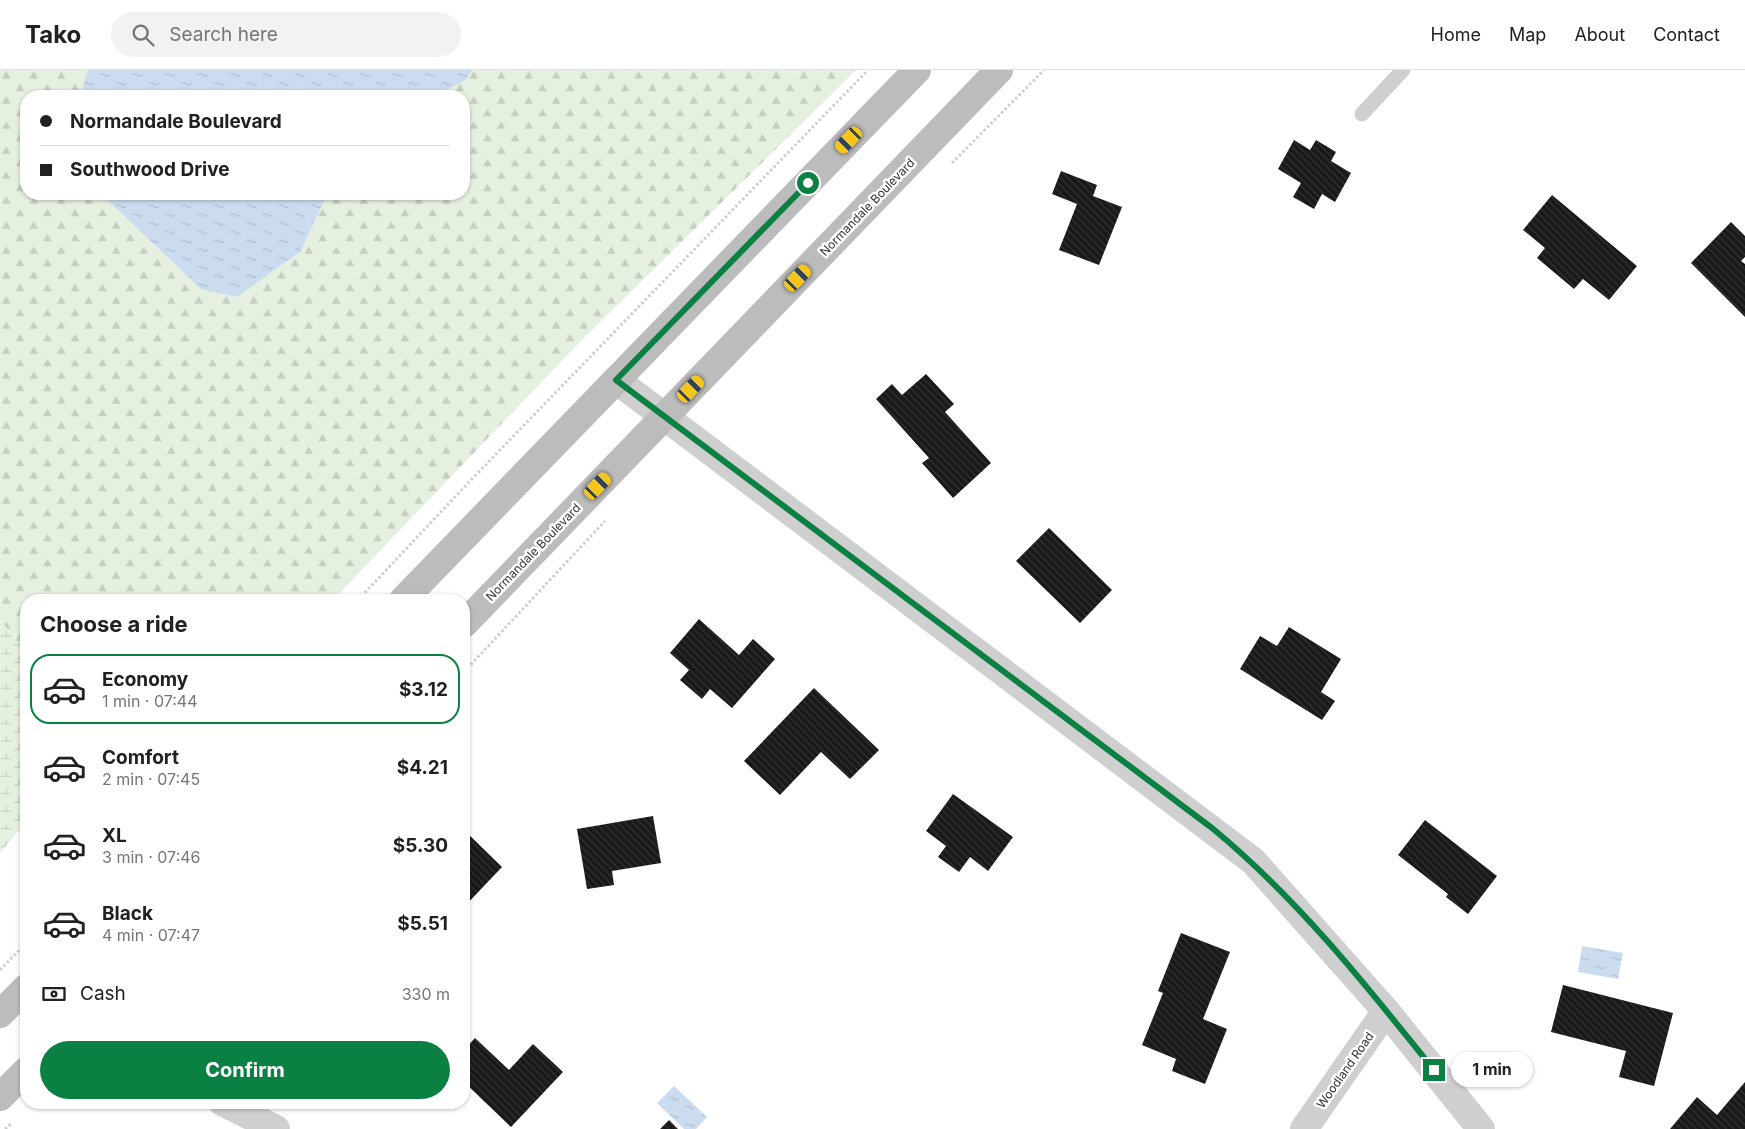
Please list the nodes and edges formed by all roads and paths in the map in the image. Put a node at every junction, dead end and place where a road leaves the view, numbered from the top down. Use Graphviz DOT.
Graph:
graph roads {
  1 [pos="868,70"];
  2 [pos="917,70"];
  3 [pos="999,70"];
  4 [pos="1403,70"];
  5 [pos="1362,114"];
  6 [pos="616,380"];
  7 [pos="664,417"];
  8 [pos="364,594"];
  9 [pos="409,594"];
  10 [pos="470,618"];
  11 [pos="20,949"];
  12 [pos="0,970"];
  13 [pos="20,994"];
  14 [pos="1386,1011"];
  15 [pos="0,1014"];
  16 [pos="20,1021"];
  17 [pos="0,1030"];
  18 [pos="20,1078"];
  19 [pos="0,1096"];
  20 [pos="236,1109"];
  21 [pos="276,1129"];
  22 [pos="1304,1129"];
  23 [pos="1482,1129"];
  1 -- 8 [label="path"];
  2 -- 6 [label="main road"];
  3 -- 7 [label="main road, Normandale Boulevard"];
  4 -- 5 [label="lane"];
  6 -- 7 [label="street"];
  6 -- 9 [label="main road"];
  7 -- 10 [label="main road, Normandale Boulevard"];
  7 -- 14 [label="street"];
  11 -- 12 [label="path"];
  13 -- 15 [label="main road"];
  14 -- 22 [label="street, Woodland Road"];
  14 -- 23 [label="street"];
  16 -- 17 [label="main road"];
  18 -- 19 [label="main road"];
  20 -- 21 [label="street"];
}
